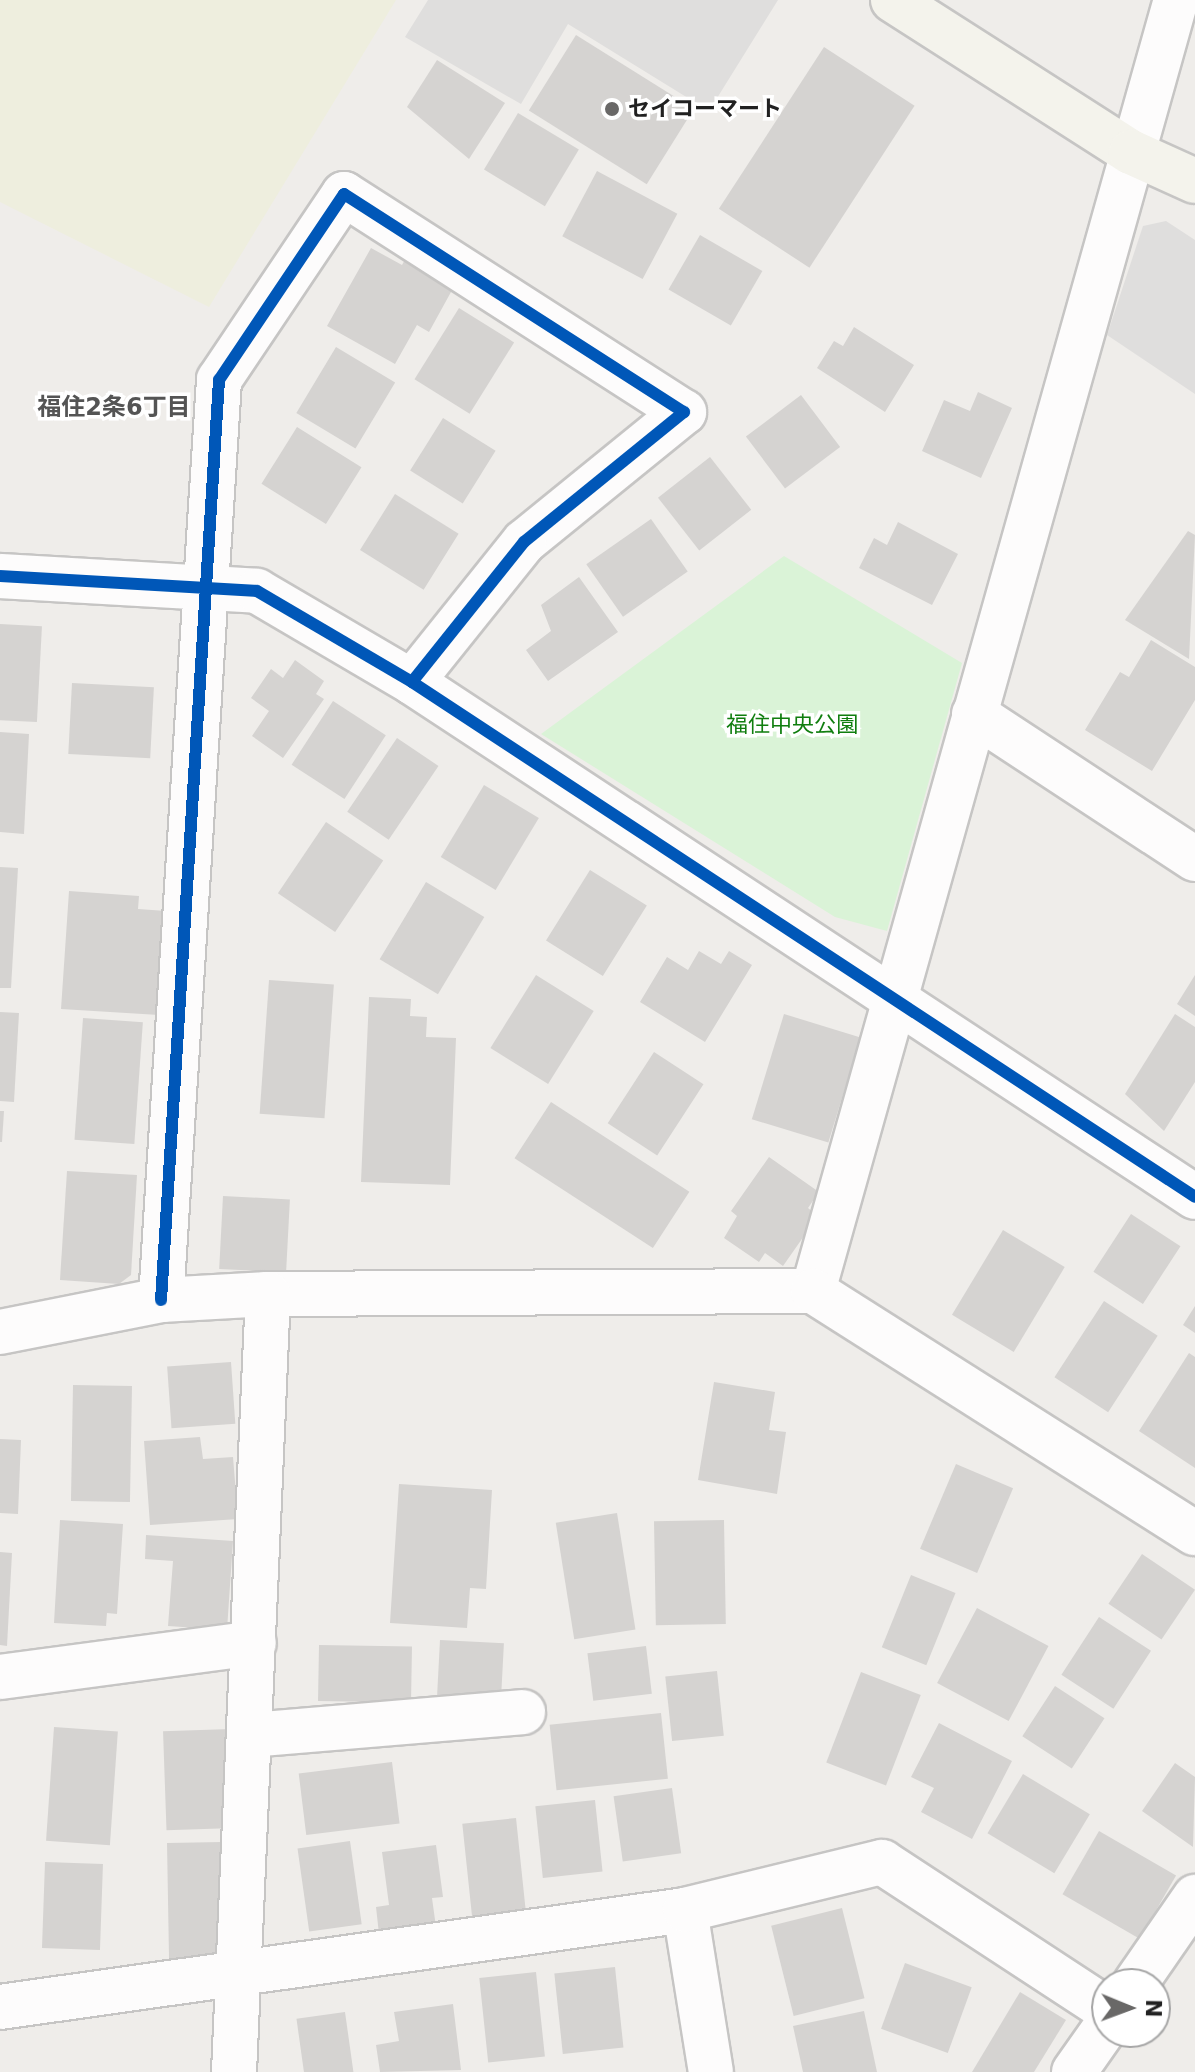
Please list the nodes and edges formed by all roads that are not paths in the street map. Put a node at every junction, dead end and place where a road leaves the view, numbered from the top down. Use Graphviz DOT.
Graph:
graph roads {
  1 [pos="893,0"];
  2 [pos="1176,0"];
  3 [pos="1131,152"];
  4 [pos="1195,181"];
  5 [pos="0,576"];
  6 [pos="208,586"];
  7 [pos="412,682"];
  8 [pos="974,714"];
  9 [pos="1195,859"];
  10 [pos="894,1001"];
  11 [pos="1195,1197"];
  12 [pos="813,1291"];
  13 [pos="268,1294"];
  14 [pos="161,1300"];
  15 [pos="0,1332"];
  16 [pos="1195,1533"];
  17 [pos="254,1643"];
  18 [pos="0,1677"];
  19 [pos="523,1712"];
  20 [pos="250,1735"];
  21 [pos="1195,1897"];
  22 [pos="685,1910"];
  23 [pos="1146,1968"];
  24 [pos="238,1973"];
  25 [pos="1091,1999"];
  26 [pos="0,2007"];
  27 [pos="1091,2048"];
  28 [pos="234,2072"];
  29 [pos="711,2072"];
  30 [pos="1074,2072"];
  1 -- 3 [label="street"];
  2 -- 3 [label="street"];
  3 -- 4 [label="street"];
  3 -- 8 [label="street"];
  5 -- 6 [label="street"];
  6 -- 7 [label="street"];
  6 -- 7 [label="street"];
  6 -- 14 [label="street"];
  7 -- 10 [label="street"];
  8 -- 9 [label="street"];
  8 -- 10 [label="street"];
  10 -- 11 [label="street"];
  10 -- 12 [label="street"];
  12 -- 13 [label="street"];
  12 -- 16 [label="street"];
  13 -- 14 [label="street"];
  13 -- 17 [label="street"];
  14 -- 15 [label="street"];
  17 -- 18 [label="street"];
  17 -- 20 [label="street"];
  19 -- 20 [label="street"];
  20 -- 24 [label="street"];
  21 -- 23 [label="street"];
  22 -- 24 [label="street"];
  22 -- 25 [label="street"];
  22 -- 29 [label="street"];
  24 -- 26 [label="street"];
  24 -- 28 [label="street"];
  27 -- 30 [label="street"];
}
